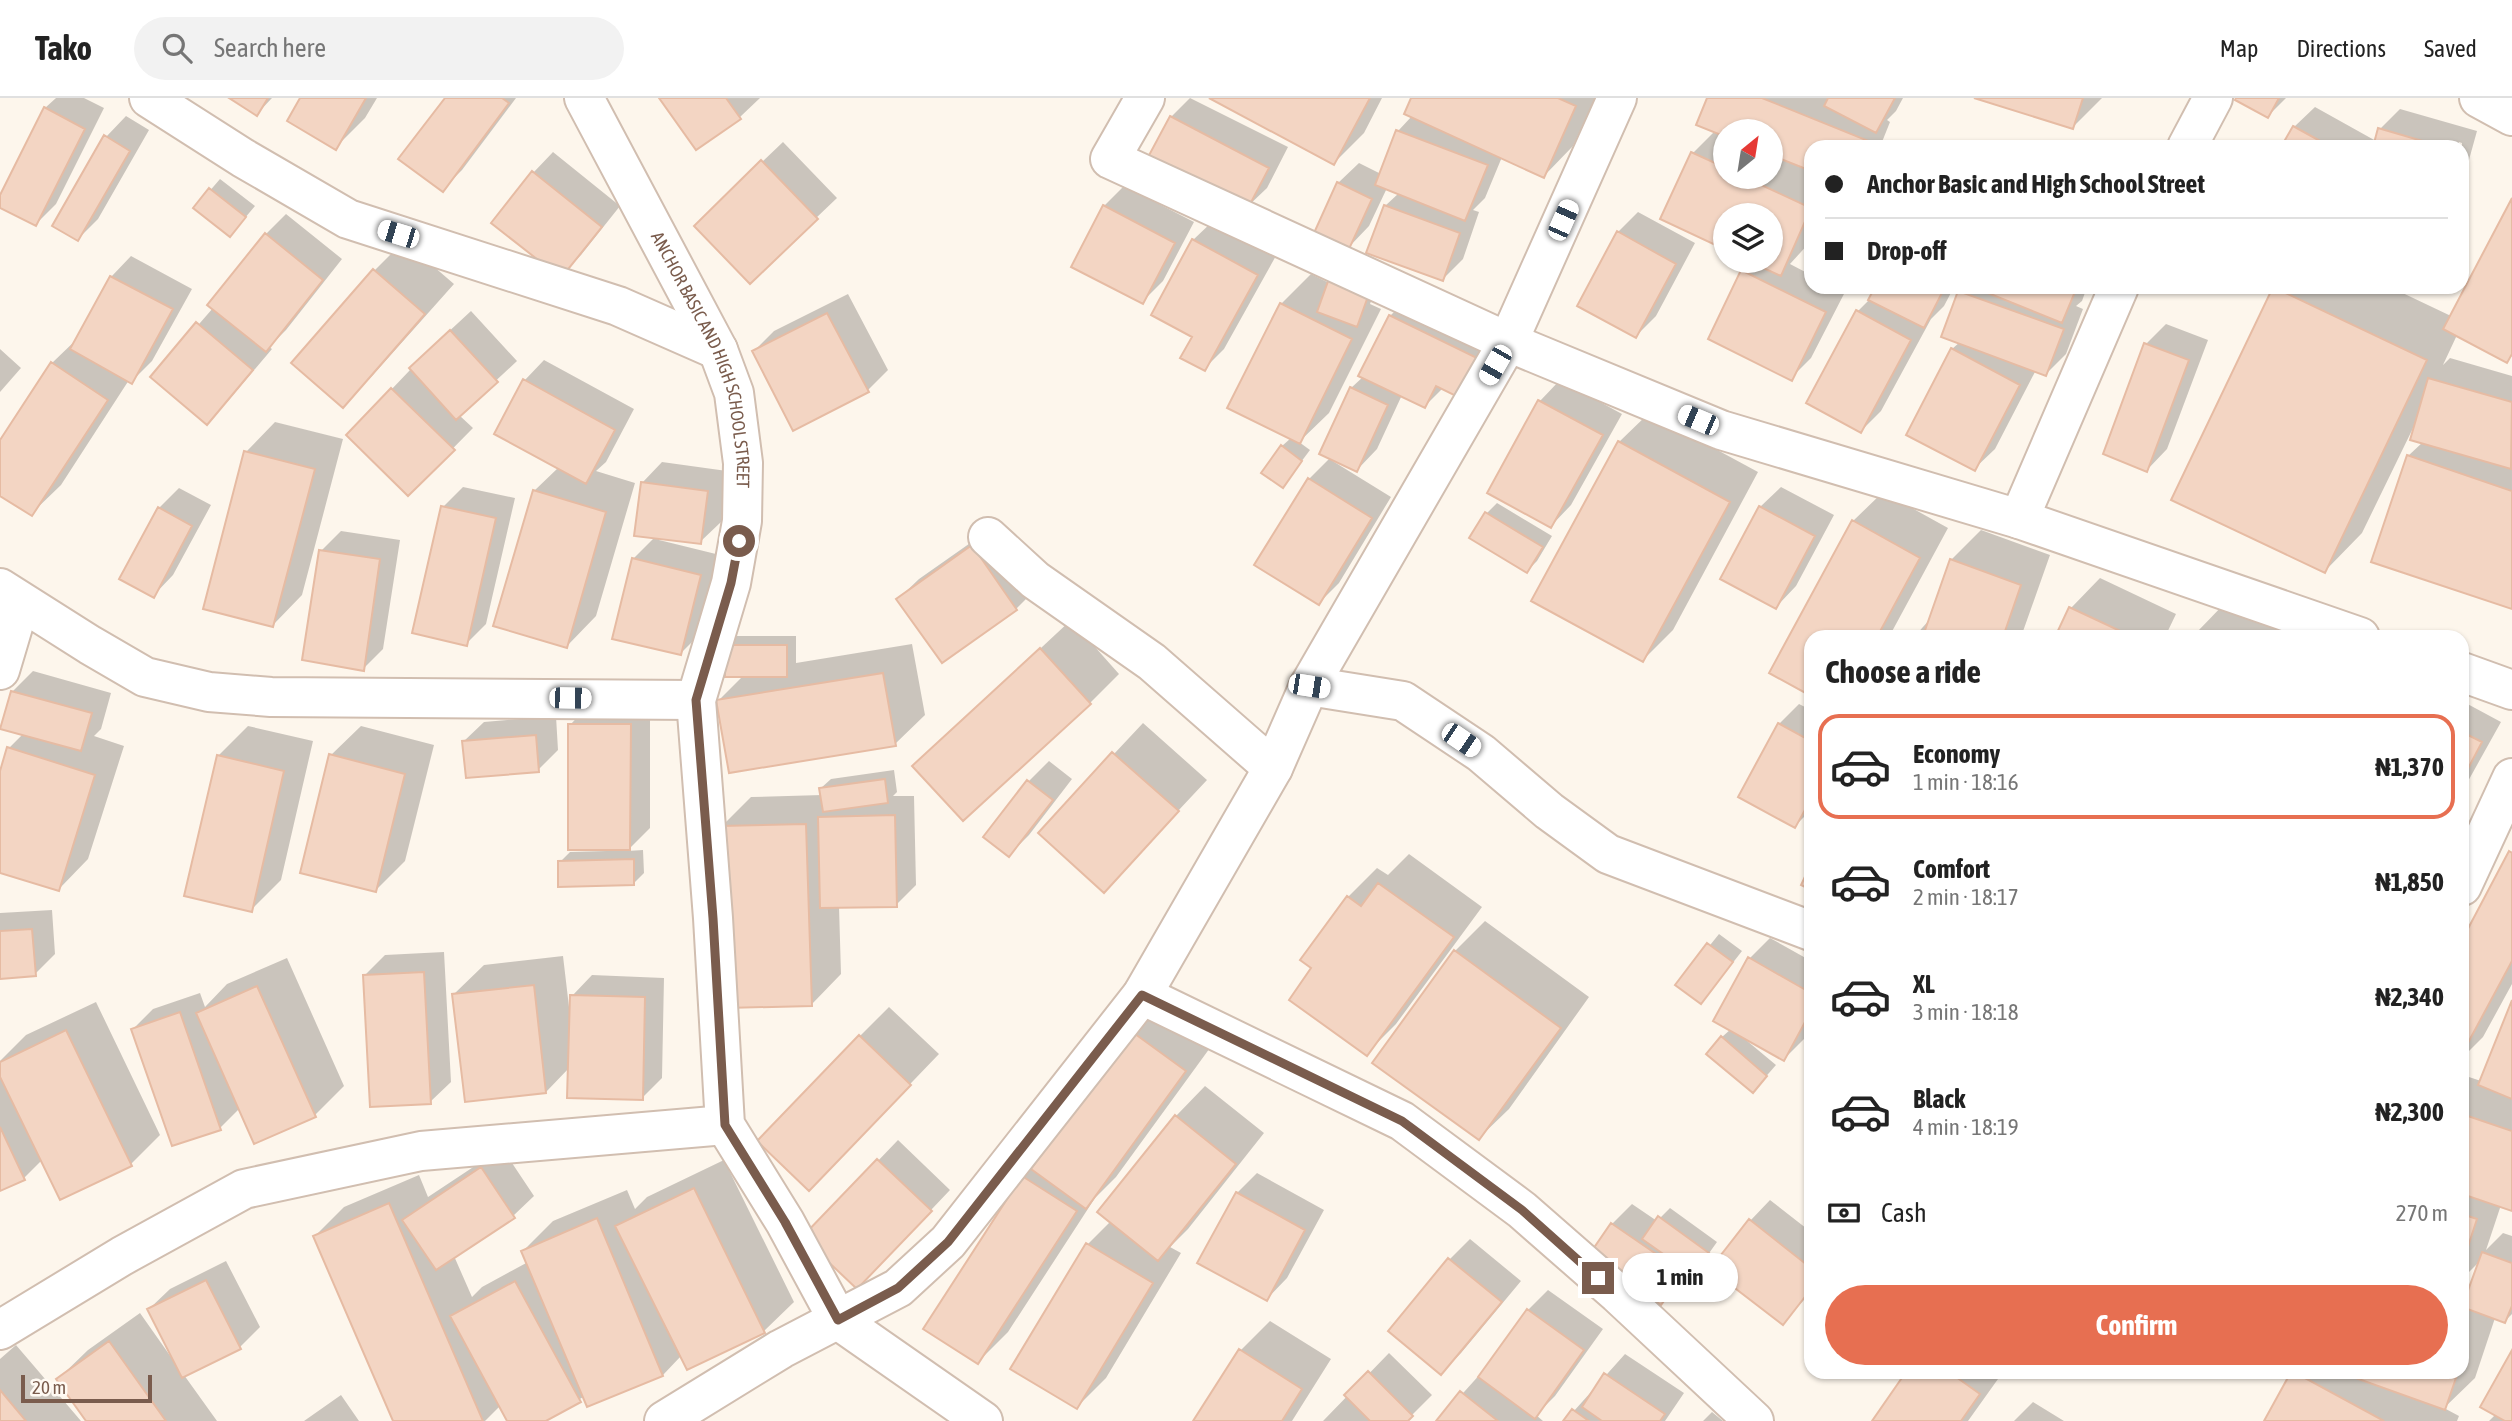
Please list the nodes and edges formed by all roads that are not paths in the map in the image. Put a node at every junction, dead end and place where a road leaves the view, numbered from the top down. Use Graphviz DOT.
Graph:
graph roads {
  1 [pos="149,98"];
  2 [pos="584,98"];
  3 [pos="1145,98"];
  4 [pos="1617,98"];
  5 [pos="2213,98"];
  6 [pos="2479,98"];
  7 [pos="2512,116"];
  8 [pos="2191,140"];
  9 [pos="2116,294"];
  10 [pos="1508,342"];
  11 [pos="718,350"];
  12 [pos="2019,519"];
  13 [pos="988,537"];
  14 [pos="10,595"];
  15 [pos="2340,630"];
  16 [pos="0,670"];
  17 [pos="2469,675"];
  18 [pos="1309,686"];
  19 [pos="2512,690"];
  20 [pos="696,700"];
  21 [pos="1273,768"];
  22 [pos="2512,778"];
  23 [pos="2469,871"];
  24 [pos="1804,928"];
  25 [pos="1142,995"];
  26 [pos="725,1125"];
  27 [pos="838,1320"];
  28 [pos="0,1330"];
  29 [pos="664,1421"];
  30 [pos="983,1421"];
  31 [pos="1754,1421"];
  1 -- 11 [label="street"];
  2 -- 11 [label="street, ANCHOR BASIC AND HIGH SCHOOL STREET"];
  3 -- 10 [label="street"];
  4 -- 10 [label="street"];
  5 -- 8 [label="street"];
  6 -- 7 [label="street"];
  9 -- 12 [label="street"];
  10 -- 12 [label="street"];
  10 -- 18 [label="street"];
  11 -- 20 [label="street, ANCHOR BASIC AND HIGH SCHOOL STREET"];
  12 -- 15 [label="street"];
  13 -- 21 [label="street"];
  14 -- 16 [label="street"];
  14 -- 20 [label="street"];
  17 -- 19 [label="street"];
  18 -- 21 [label="street"];
  18 -- 24 [label="street"];
  20 -- 26 [label="street, ANCHOR BASIC AND HIGH SCHOOL STREET"];
  21 -- 25 [label="street"];
  22 -- 23 [label="street"];
  25 -- 27 [label="street"];
  25 -- 31 [label="street"];
  26 -- 27 [label="street, ANCHOR BASIC AND HIGH SCHOOL STREET"];
  26 -- 28 [label="street"];
  27 -- 29 [label="street"];
  27 -- 30 [label="street"];
}
